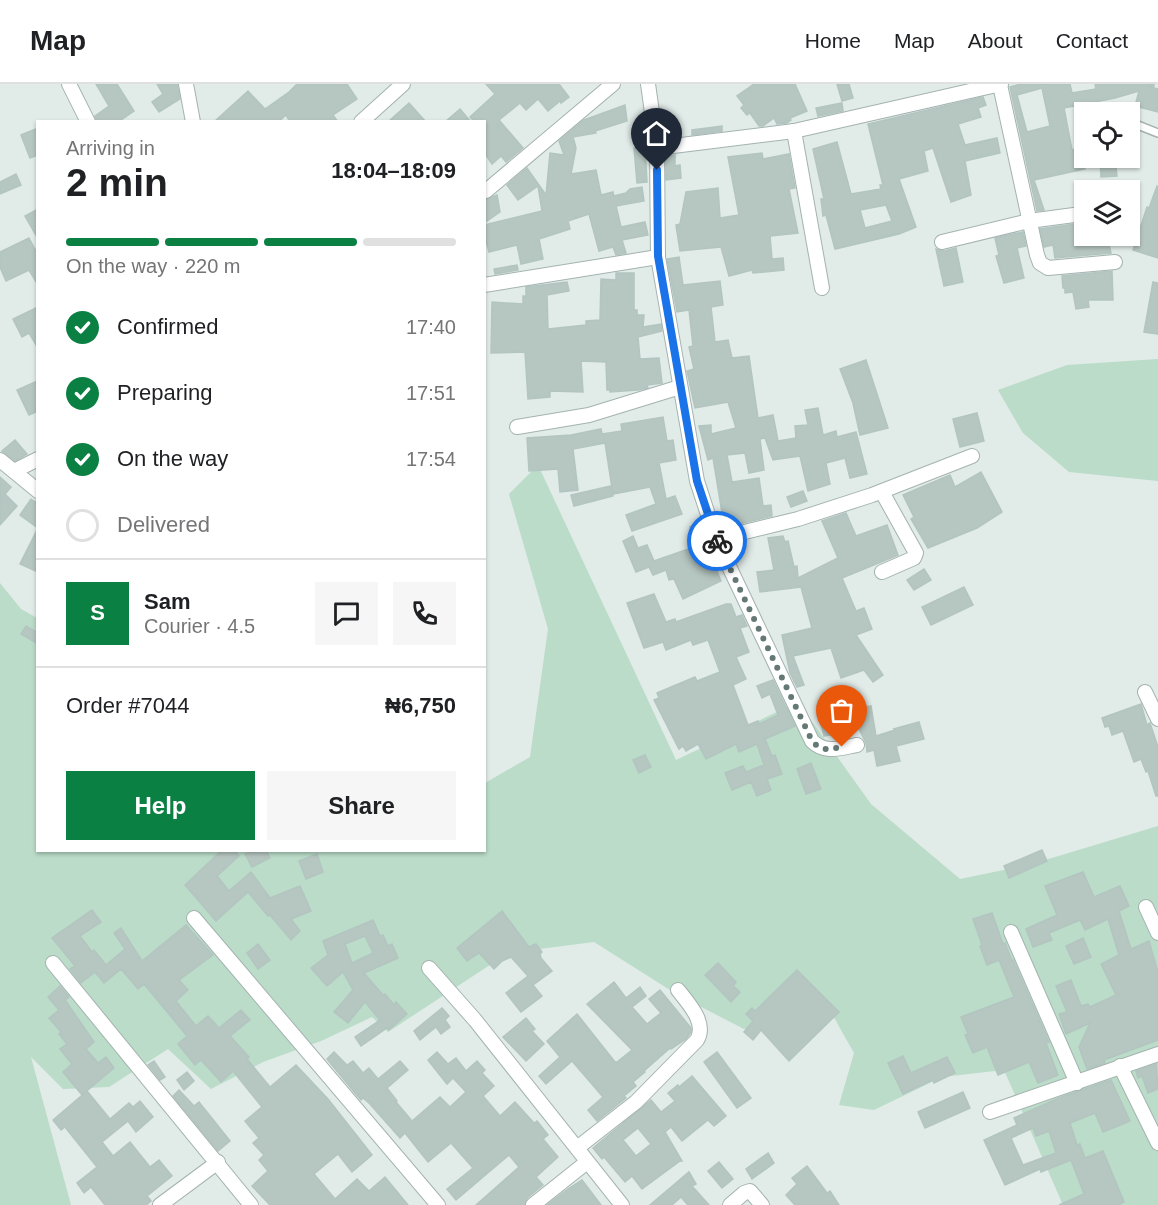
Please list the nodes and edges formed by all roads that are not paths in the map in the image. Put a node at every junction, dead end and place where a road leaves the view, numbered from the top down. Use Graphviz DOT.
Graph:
graph roads {
  1 [pos="69,84"];
  2 [pos="186,84"];
  3 [pos="403,84"];
  4 [pos="613,84"];
  5 [pos="648,84"];
  6 [pos="1001,84"];
  7 [pos="87,120"];
  8 [pos="193,120"];
  9 [pos="363,120"];
  10 [pos="1140,126"];
  11 [pos="794,131"];
  12 [pos="1158,133"];
  13 [pos="657,148"];
  14 [pos="486,191"];
  15 [pos="1074,214"];
  16 [pos="1029,221"];
  17 [pos="942,242"];
  18 [pos="658,256"];
  19 [pos="1115,262"];
  20 [pos="486,285"];
  21 [pos="822,288"];
  22 [pos="680,387"];
  23 [pos="517,427"];
  24 [pos="972,456"];
  25 [pos="0,460"];
  26 [pos="36,460"];
  27 [pos="14,471"];
  28 [pos="36,489"];
  29 [pos="882,492"];
  30 [pos="716,539"];
  31 [pos="882,572"];
  32 [pos="1146,692"];
  33 [pos="1158,719"];
  34 [pos="857,745"];
  35 [pos="1146,907"];
  36 [pos="194,918"];
  37 [pos="1011,932"];
  38 [pos="1158,933"];
  39 [pos="53,963"];
  40 [pos="429,968"];
  41 [pos="678,990"];
  42 [pos="1158,1054"];
  43 [pos="1120,1066"];
  44 [pos="1077,1083"];
  45 [pos="990,1112"];
  46 [pos="1158,1143"];
  47 [pos="577,1148"];
  48 [pos="587,1161"];
  49 [pos="218,1162"];
  50 [pos="160,1205"];
  51 [pos="251,1205"];
  52 [pos="438,1205"];
  53 [pos="533,1205"];
  54 [pos="622,1205"];
  55 [pos="730,1205"];
  56 [pos="762,1205"];
  1 -- 7 [label="street"];
  2 -- 8 [label="street"];
  3 -- 9 [label="street"];
  4 -- 14 [label="street"];
  5 -- 13 [label="street"];
  6 -- 11 [label="street"];
  6 -- 16 [label="street"];
  10 -- 12 [label="lane"];
  11 -- 13 [label="street"];
  11 -- 21 [label="street"];
  13 -- 18 [label="street"];
  15 -- 16 [label="street"];
  16 -- 17 [label="street"];
  16 -- 19 [label="street"];
  18 -- 20 [label="street"];
  18 -- 22 [label="street"];
  22 -- 23 [label="street"];
  22 -- 30 [label="street"];
  24 -- 29 [label="street"];
  25 -- 27 [label="street"];
  26 -- 27 [label="street"];
  27 -- 28 [label="street"];
  29 -- 30 [label="street"];
  29 -- 31 [label="street"];
  30 -- 34 [label="street"];
  32 -- 33 [label="street"];
  35 -- 38 [label="street"];
  36 -- 52 [label="street"];
  37 -- 44 [label="street"];
  39 -- 49 [label="street"];
  40 -- 47 [label="street"];
  41 -- 47 [label="street"];
  42 -- 43 [label="street"];
  43 -- 44 [label="street"];
  43 -- 46 [label="street"];
  44 -- 45 [label="street"];
  47 -- 48 [label="street"];
  48 -- 53 [label="street"];
  48 -- 54 [label="street"];
  49 -- 50 [label="street"];
  49 -- 51 [label="street"];
  55 -- 56 [label="street"];
}
